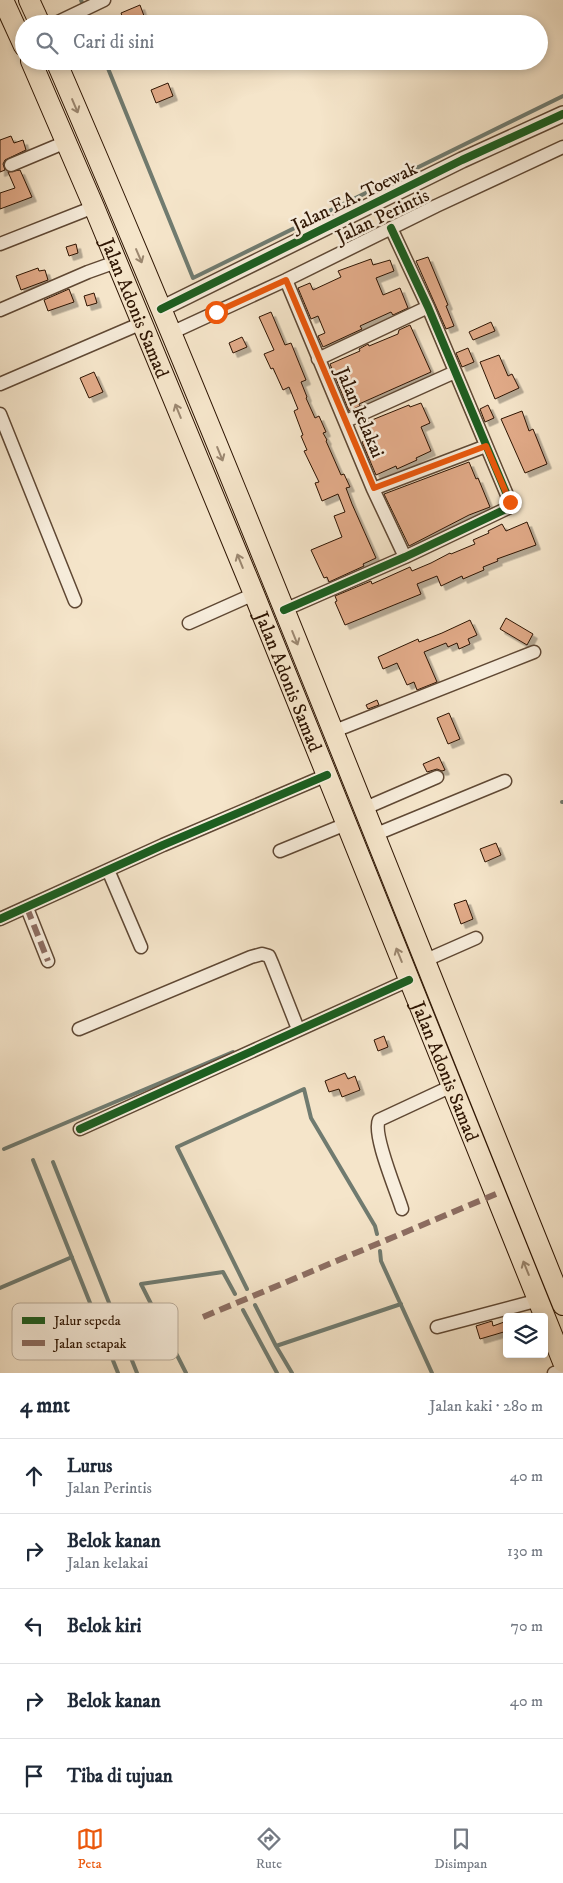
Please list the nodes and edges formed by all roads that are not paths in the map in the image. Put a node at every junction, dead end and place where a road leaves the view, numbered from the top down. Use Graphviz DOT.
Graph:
graph roads {
  1 [pos="3,0"];
  2 [pos="29,0"];
  3 [pos="100,2"];
  4 [pos="36,15"];
  5 [pos="72,15"];
  6 [pos="15,26"];
  7 [pos="34,70"];
  8 [pos="60,70"];
  9 [pos="563,114"];
  10 [pos="66,142"];
  11 [pos="563,147"];
  12 [pos="11,165"];
  13 [pos="100,165"];
  14 [pos="80,173"];
  15 [pos="94,207"];
  16 [pos="391,228"];
  17 [pos="0,244"];
  18 [pos="116,262"];
  19 [pos="286,280"];
  20 [pos="428,307"];
  21 [pos="161,308"];
  22 [pos="0,310"];
  23 [pos="142,324"];
  24 [pos="171,333"];
  25 [pos="318,359"];
  26 [pos="455,372"];
  27 [pos="0,384"];
  28 [pos="0,414"];
  29 [pos="346,421"];
  30 [pos="486,446"];
  31 [pos="374,488"];
  32 [pos="405,557"];
  33 [pos="254,594"];
  34 [pos="75,601"];
  35 [pos="290,607"];
  36 [pos="189,623"];
  37 [pos="534,652"];
  38 [pos="340,730"];
  39 [pos="327,775"];
  40 [pos="437,777"];
  41 [pos="505,781"];
  42 [pos="363,809"];
  43 [pos="346,824"];
  44 [pos="374,835"];
  45 [pos="280,851"];
  46 [pos="108,870"];
  47 [pos="26,908"];
  48 [pos="0,920"];
  49 [pos="473,939"];
  50 [pos="141,947"];
  51 [pos="426,960"];
  52 [pos="48,961"];
  53 [pos="409,980"];
  54 [pos="79,1029"];
  55 [pos="298,1029"];
  56 [pos="452,1086"];
  57 [pos="80,1129"];
  58 [pos="402,1209"];
  59 [pos="561,1295"];
  60 [pos="539,1300"];
  61 [pos="437,1327"];
  62 [pos="563,1362"];
  63 [pos="563,1370"];
  64 [pos="554,1373"];
  1 -- 6 [label="highway"];
  2 -- 4 [label="highway"];
  3 -- 5 [label="street"];
  7 -- 10 [label="highway, Jalan Adonis Samad"];
  8 -- 13 [label="highway, one-way"];
  9 -- 21 [label="street, Jalan EA. Toewak"];
  10 -- 12 [label="street"];
  10 -- 14 [label="highway, Jalan Adonis Samad"];
  11 -- 16 [label="street, Jalan Perintis"];
  13 -- 14 [label="highway"];
  13 -- 21 [label="highway, one-way"];
  14 -- 15 [label="highway, Jalan Adonis Samad"];
  15 -- 17 [label="street"];
  15 -- 18 [label="highway, Jalan Adonis Samad"];
  16 -- 19 [label="street, Jalan Perintis"];
  16 -- 20 [label="street"];
  18 -- 22 [label="street"];
  18 -- 23 [label="highway, Jalan Adonis Samad"];
  19 -- 24 [label="street, Jalan Perintis"];
  19 -- 25 [label="street, Jalan kelakai"];
  20 -- 25 [label="street"];
  20 -- 26 [label="street"];
  21 -- 24 [label="highway"];
  23 -- 27 [label="street"];
  33 -- 23 [label="highway, Jalan Adonis Samad, one-way"];
  24 -- 35 [label="highway, one-way"];
  25 -- 29 [label="street, Jalan kelakai"];
  26 -- 29 [label="street"];
  26 -- 30 [label="street"];
  28 -- 34 [label="street"];
  29 -- 31 [label="street, Jalan kelakai"];
  30 -- 31 [label="street"];
  30 -- 32 [label="street"];
  31 -- 32 [label="street, Jalan kelakai"];
  32 -- 35 [label="street"];
  33 -- 36 [label="street"];
  33 -- 39 [label="highway, Jalan Adonis Samad"];
  35 -- 38 [label="highway, one-way"];
  37 -- 38 [label="street"];
  38 -- 42 [label="highway"];
  39 -- 43 [label="highway, Jalan Adonis Samad"];
  39 -- 46 [label="street"];
  40 -- 42 [label="street"];
  41 -- 44 [label="street"];
  42 -- 44 [label="highway"];
  43 -- 45 [label="street"];
  53 -- 43 [label="highway, Jalan Adonis Samad, one-way"];
  44 -- 51 [label="highway"];
  46 -- 47 [label="street"];
  46 -- 50 [label="street"];
  47 -- 48 [label="street"];
  47 -- 52 [label="street"];
  49 -- 51 [label="street"];
  51 -- 59 [label="highway"];
  53 -- 55 [label="street"];
  53 -- 56 [label="highway, Jalan Adonis Samad"];
  54 -- 55 [label="street"];
  55 -- 57 [label="street"];
  56 -- 58 [label="street"];
  60 -- 56 [label="highway, Jalan Adonis Samad, one-way"];
  60 -- 61 [label="street"];
  60 -- 62 [label="highway, Jalan Adonis Samad"];
  63 -- 64 [label="street"];
}
